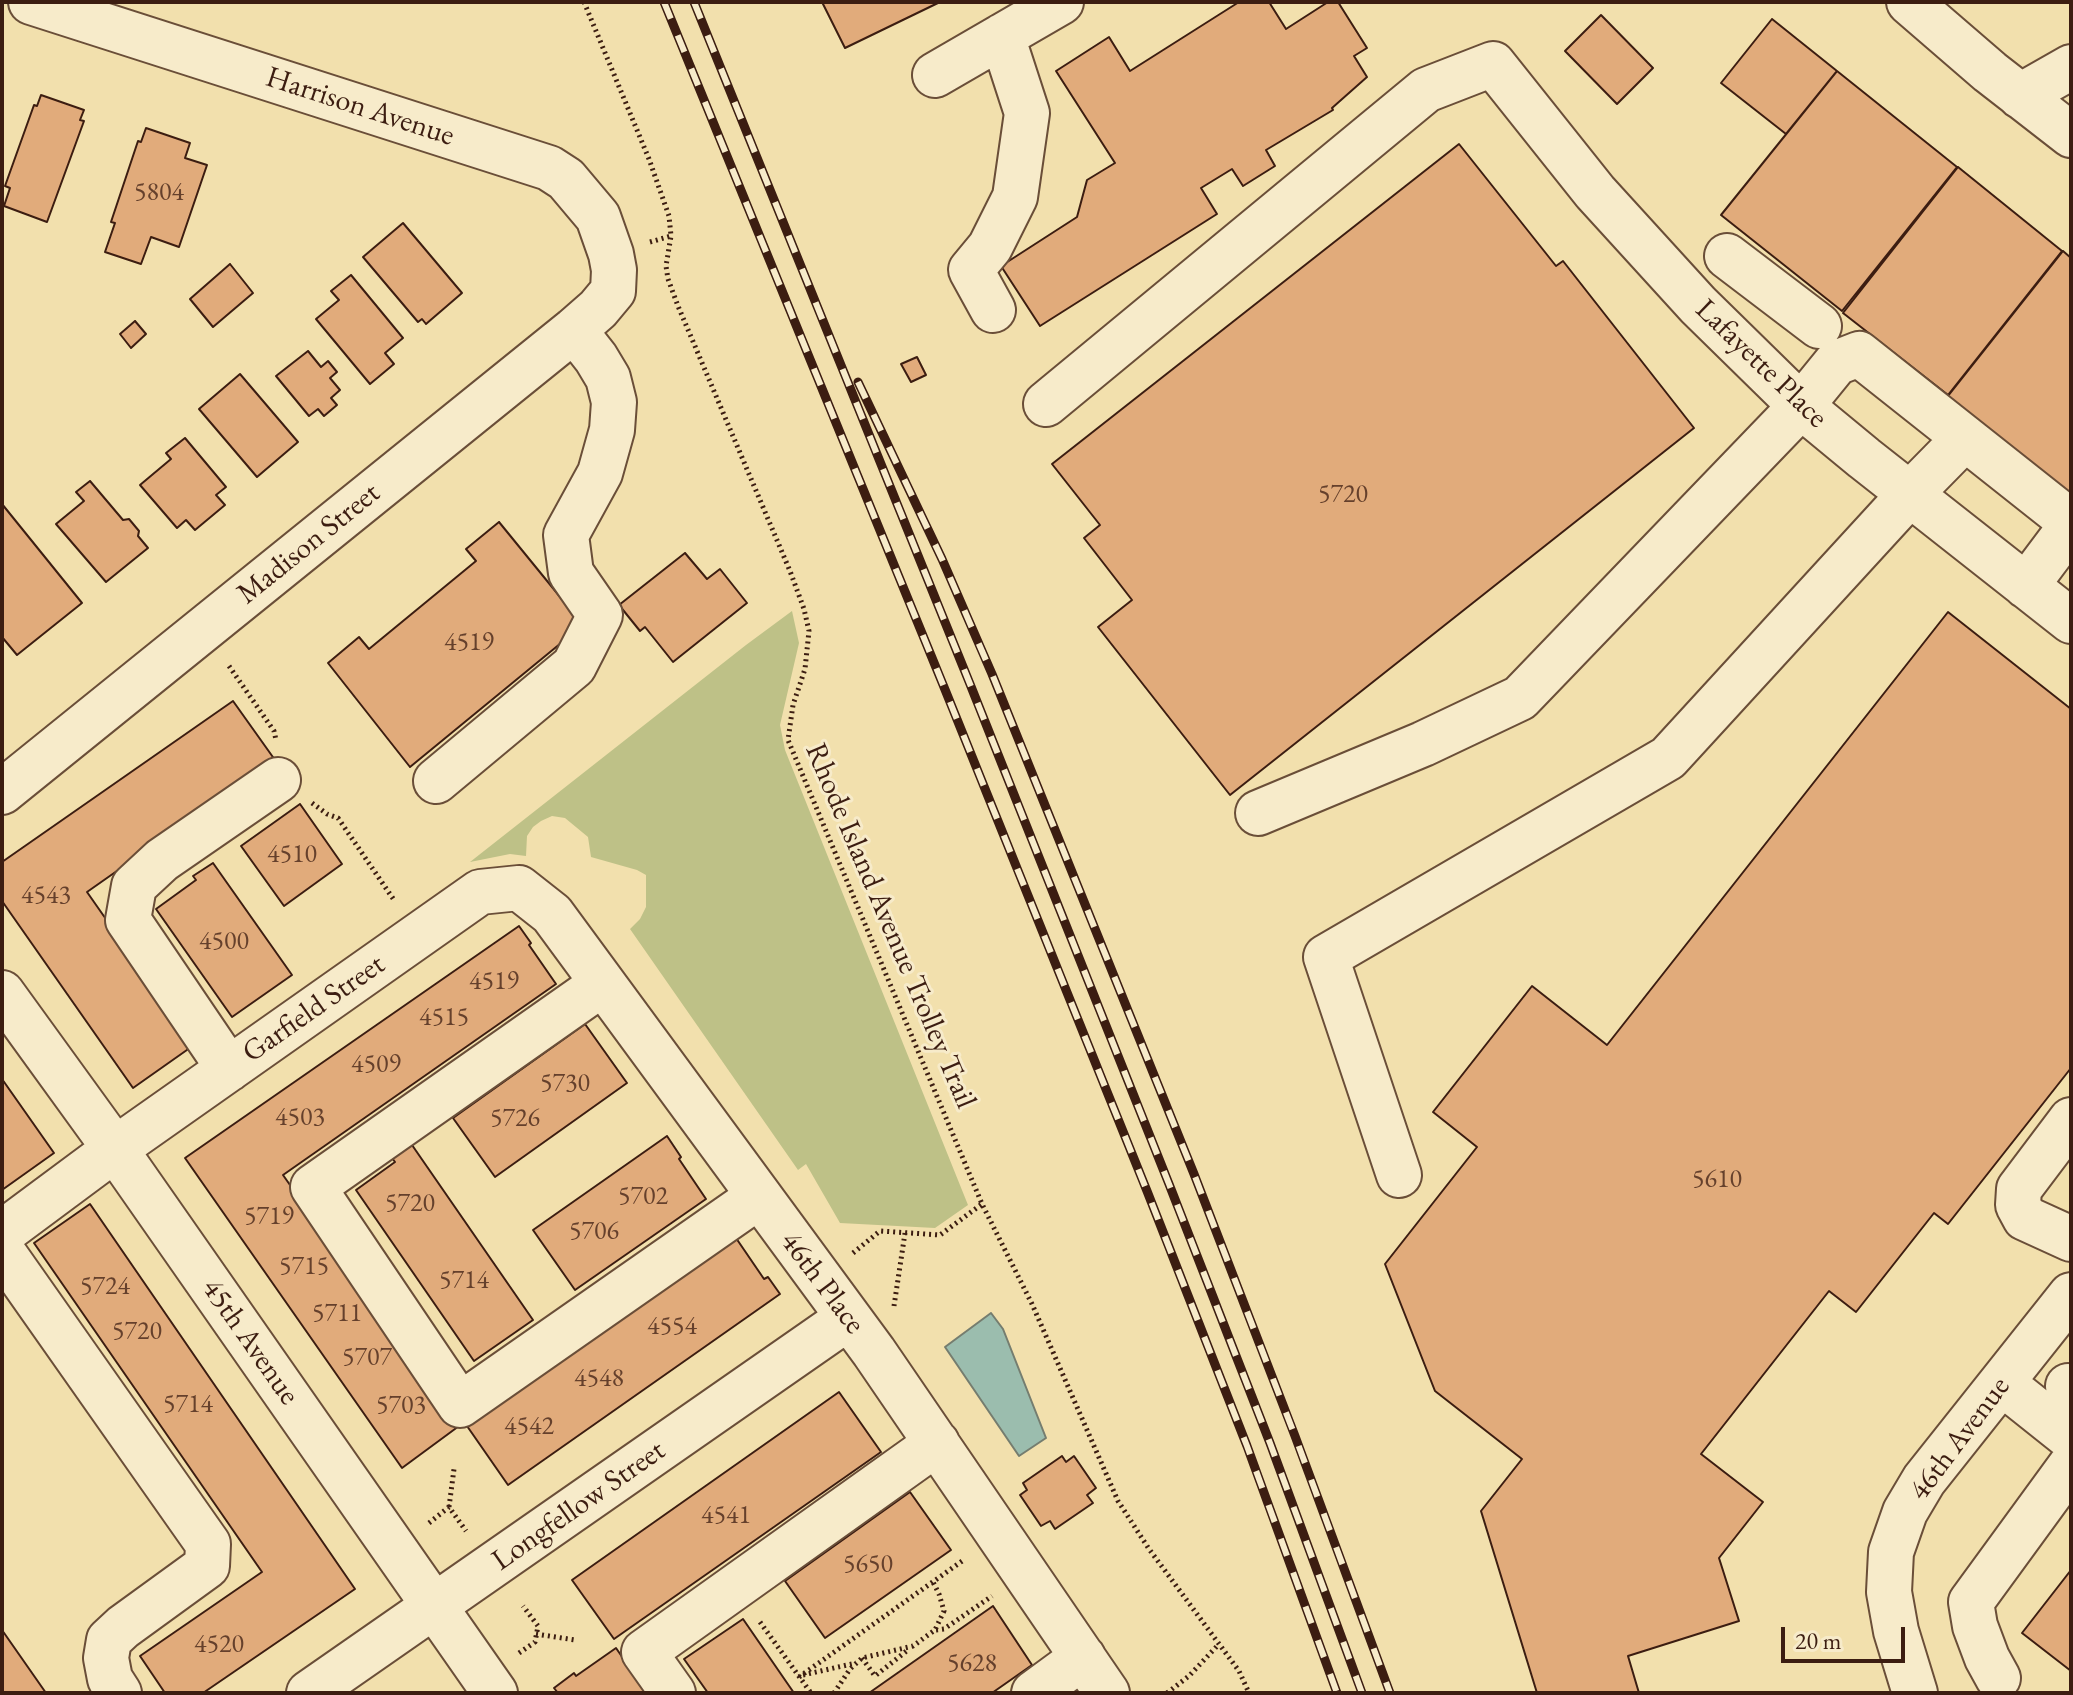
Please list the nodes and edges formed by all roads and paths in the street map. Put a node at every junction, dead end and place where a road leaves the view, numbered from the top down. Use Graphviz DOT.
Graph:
graph roads {
  1 [pos="31,2"];
  2 [pos="584,2"];
  3 [pos="1061,2"];
  4 [pos="1909,2"];
  5 [pos="1002,36"];
  6 [pos="2071,67"];
  7 [pos="935,75"];
  8 [pos="2020,96"];
  9 [pos="2071,135"];
  10 [pos="1727,256"];
  11 [pos="613,291"];
  12 [pos="1774,292"];
  13 [pos="993,310"];
  14 [pos="1819,326"];
  15 [pos="574,330"];
  16 [pos="1733,339"];
  17 [pos="1046,404"];
  18 [pos="1801,406"];
  19 [pos="1965,438"];
  20 [pos="1910,494"];
  21 [pos="2071,524"];
  22 [pos="2026,586"];
  23 [pos="2071,621"];
  24 [pos="278,780"];
  25 [pos="436,781"];
  26 [pos="2,792"];
  27 [pos="1258,813"];
  28 [pos="519,888"];
  29 [pos="602,984"];
  30 [pos="2,993"];
  31 [pos="229,1069"];
  32 [pos="2071,1120"];
  33 [pos="115,1149"];
  34 [pos="1399,1175"];
  35 [pos="758,1197"];
  36 [pos="982,1204"];
  37 [pos="2,1233"];
  38 [pos="906,1233"];
  39 [pos="2071,1239"];
  40 [pos="2,1251"];
  41 [pos="851,1254"];
  42 [pos="2071,1295"];
  43 [pos="893,1315"];
  44 [pos="848,1318"];
  45 [pos="2002,1383"];
  46 [pos="2071,1438"];
  47 [pos="937,1443"];
  48 [pos="2071,1465"];
  49 [pos="454,1469"];
  50 [pos="449,1507"];
  51 [pos="425,1526"];
  52 [pos="467,1533"];
  53 [pos="966,1558"];
  54 [pos="933,1582"];
  55 [pos="735,1587"];
  56 [pos="993,1596"];
  57 [pos="435,1605"];
  58 [pos="523,1606"];
  59 [pos="935,1630"];
  60 [pos="536,1634"];
  61 [pos="575,1640"];
  62 [pos="1219,1644"];
  63 [pos="913,1646"];
  64 [pos="1083,1657"];
  65 [pos="860,1661"];
  66 [pos="505,1675"];
  67 [pos="799,1677"];
  68 [pos="1993,1688"];
  69 [pos="119,1693"];
  70 [pos="309,1693"];
  71 [pos="673,1693"];
  72 [pos="811,1693"];
  73 [pos="834,1693"];
  74 [pos="1034,1693"];
  75 [pos="1107,1693"];
  76 [pos="1167,1693"];
  77 [pos="1249,1693"];
  78 [pos="1915,1693"];
  1 -- 11 [label="street, Harrison Avenue"];
  2 -- 36 [label="path, Rhode Island Avenue Trolley Trail"];
  3 -- 5 [label="street"];
  4 -- 8 [label="street"];
  5 -- 7 [label="street"];
  5 -- 13 [label="street"];
  6 -- 8 [label="street"];
  8 -- 9 [label="street"];
  10 -- 12 [label="street"];
  11 -- 15 [label="street, Madison Street"];
  12 -- 14 [label="street"];
  12 -- 16 [label="street"];
  15 -- 25 [label="street"];
  15 -- 26 [label="street, Madison Street"];
  16 -- 17 [label="street, Lafayette Place"];
  16 -- 18 [label="street, Lafayette Place"];
  18 -- 19 [label="street"];
  18 -- 20 [label="street, Lafayette Place"];
  18 -- 27 [label="street"];
  19 -- 20 [label="street"];
  19 -- 21 [label="street"];
  20 -- 22 [label="street, Lafayette Place"];
  20 -- 34 [label="street"];
  21 -- 22 [label="street"];
  22 -- 23 [label="street, Lafayette Place"];
  24 -- 31 [label="street"];
  28 -- 29 [label="street, 46th Place"];
  28 -- 31 [label="street, Garfield Street"];
  29 -- 35 [label="street, 46th Place"];
  29 -- 35 [label="street"];
  30 -- 33 [label="street, 45th Avenue"];
  31 -- 33 [label="street, Garfield Street"];
  32 -- 39 [label="street"];
  33 -- 37 [label="street, Garfield Street"];
  33 -- 57 [label="street, 45th Avenue"];
  35 -- 44 [label="street, 46th Place"];
  36 -- 38 [label="path"];
  36 -- 62 [label="path, Rhode Island Avenue Trolley Trail"];
  38 -- 41 [label="path"];
  38 -- 43 [label="path"];
  40 -- 69 [label="street"];
  42 -- 45 [label="street, 46th Avenue"];
  44 -- 47 [label="street, 46th Place"];
  44 -- 57 [label="street, Longfellow Street"];
  45 -- 46 [label="street"];
  45 -- 78 [label="street, 46th Avenue"];
  47 -- 55 [label="street"];
  47 -- 64 [label="street, 46th Place"];
  48 -- 68 [label="street"];
  49 -- 50 [label="path"];
  50 -- 51 [label="path"];
  50 -- 52 [label="path"];
  53 -- 54 [label="path"];
  54 -- 59 [label="path"];
  54 -- 67 [label="path"];
  55 -- 67 [label="path"];
  55 -- 71 [label="street"];
  56 -- 59 [label="path"];
  57 -- 66 [label="street, 45th Avenue"];
  57 -- 70 [label="street, Longfellow Street"];
  58 -- 60 [label="path"];
  59 -- 63 [label="path"];
  60 -- 61 [label="path"];
  60 -- 66 [label="path"];
  62 -- 76 [label="path"];
  62 -- 77 [label="path, Rhode Island Avenue Trolley Trail"];
  63 -- 65 [label="path"];
  63 -- 65 [label="path"];
  64 -- 74 [label="street"];
  64 -- 75 [label="street, 46th Place"];
  65 -- 67 [label="path"];
  65 -- 73 [label="path"];
  67 -- 72 [label="path"];
}
